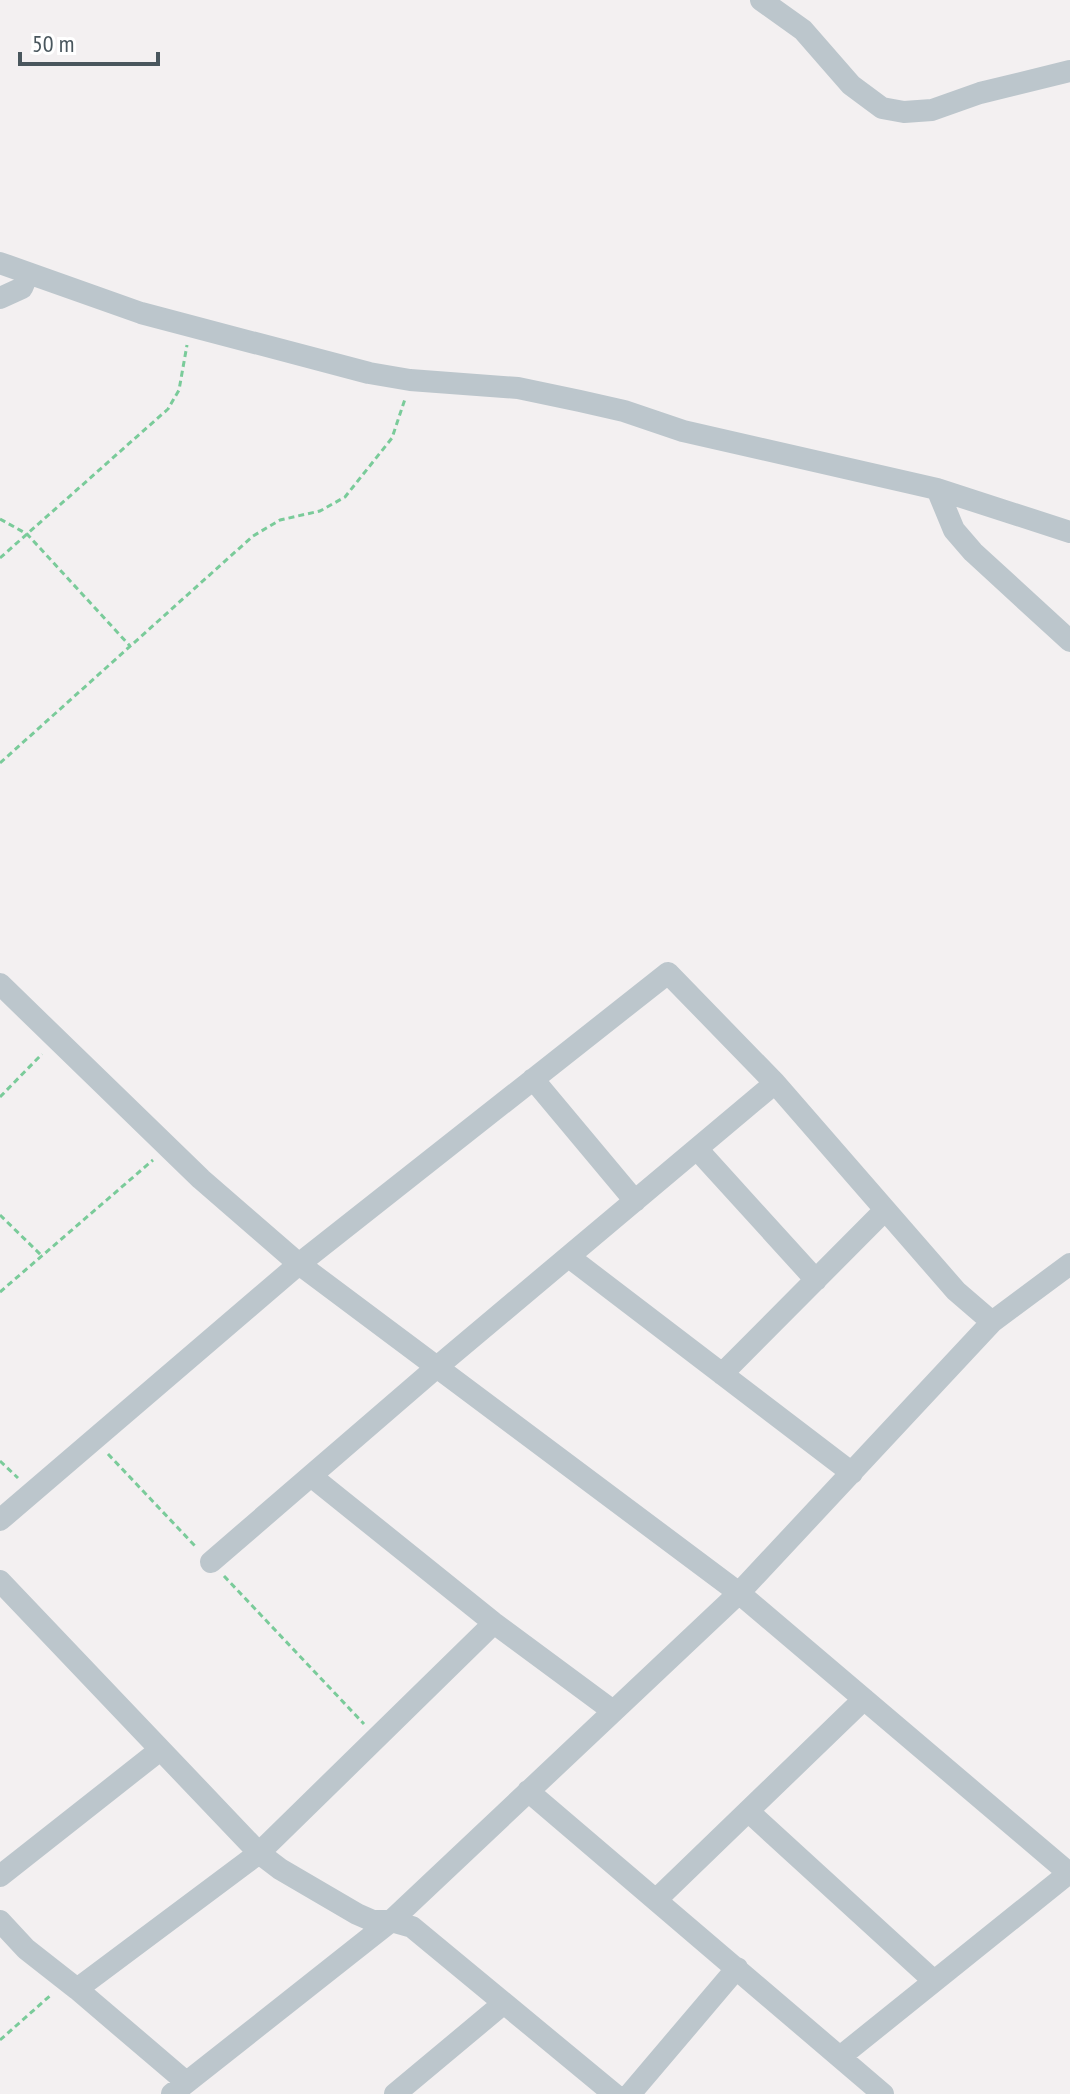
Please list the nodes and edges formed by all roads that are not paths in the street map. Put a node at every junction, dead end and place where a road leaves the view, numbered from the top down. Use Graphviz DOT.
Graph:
graph roads {
  1 [pos="761,0"];
  2 [pos="1070,71"];
  3 [pos="0,263"];
  4 [pos="28,274"];
  5 [pos="0,298"];
  6 [pos="937,489"];
  7 [pos="1070,532"];
  8 [pos="1070,641"];
  9 [pos="0,984"];
  10 [pos="533,1079"];
  11 [pos="775,1083"];
  12 [pos="697,1149"];
  13 [pos="635,1201"];
  14 [pos="885,1210"];
  15 [pos="569,1257"];
  16 [pos="299,1264"];
  17 [pos="1070,1264"];
  18 [pos="816,1280"];
  19 [pos="992,1322"];
  20 [pos="437,1367"];
  21 [pos="722,1374"];
  22 [pos="852,1473"];
  23 [pos="311,1476"];
  24 [pos="0,1520"];
  25 [pos="211,1562"];
  26 [pos="0,1581"];
  27 [pos="739,1593"];
  28 [pos="494,1623"];
  29 [pos="864,1699"];
  30 [pos="613,1711"];
  31 [pos="160,1750"];
  32 [pos="528,1791"];
  33 [pos="748,1811"];
  34 [pos="259,1853"];
  35 [pos="1069,1873"];
  36 [pos="0,1876"];
  37 [pos="657,1899"];
  38 [pos="0,1921"];
  39 [pos="391,1921"];
  40 [pos="737,1968"];
  41 [pos="934,1981"];
  42 [pos="72,1984"];
  43 [pos="504,2003"];
  44 [pos="840,2057"];
  45 [pos="179,2088"];
  46 [pos="395,2094"];
  47 [pos="613,2094"];
  48 [pos="630,2094"];
  49 [pos="883,2094"];
  1 -- 2 [label="street"];
  3 -- 4 [label="street"];
  4 -- 5 [label="street"];
  4 -- 6 [label="street"];
  6 -- 7 [label="street"];
  6 -- 8 [label="street"];
  9 -- 16 [label="street"];
  10 -- 11 [label="street"];
  10 -- 13 [label="street"];
  10 -- 16 [label="street"];
  11 -- 12 [label="street"];
  11 -- 14 [label="street"];
  12 -- 13 [label="street"];
  12 -- 18 [label="street"];
  13 -- 15 [label="street"];
  14 -- 18 [label="street"];
  14 -- 19 [label="street"];
  15 -- 20 [label="street"];
  15 -- 21 [label="street"];
  16 -- 20 [label="street"];
  16 -- 24 [label="street"];
  17 -- 19 [label="street"];
  18 -- 21 [label="street"];
  19 -- 22 [label="street"];
  20 -- 23 [label="street"];
  20 -- 27 [label="street"];
  21 -- 22 [label="street"];
  22 -- 27 [label="street"];
  23 -- 25 [label="street"];
  23 -- 28 [label="street"];
  26 -- 31 [label="street"];
  27 -- 29 [label="street"];
  27 -- 30 [label="street"];
  28 -- 30 [label="street"];
  28 -- 34 [label="street"];
  29 -- 33 [label="street"];
  29 -- 35 [label="street"];
  30 -- 32 [label="street"];
  31 -- 34 [label="street"];
  31 -- 36 [label="street"];
  32 -- 37 [label="street"];
  32 -- 39 [label="street"];
  33 -- 37 [label="street"];
  33 -- 41 [label="street"];
  34 -- 39 [label="street"];
  34 -- 42 [label="street"];
  35 -- 41 [label="street"];
  37 -- 40 [label="street"];
  38 -- 42 [label="street"];
  39 -- 43 [label="street"];
  39 -- 45 [label="street"];
  40 -- 44 [label="street"];
  40 -- 48 [label="street"];
  41 -- 44 [label="street"];
  42 -- 45 [label="street"];
  43 -- 46 [label="street"];
  43 -- 47 [label="street"];
  44 -- 49 [label="street"];
}
